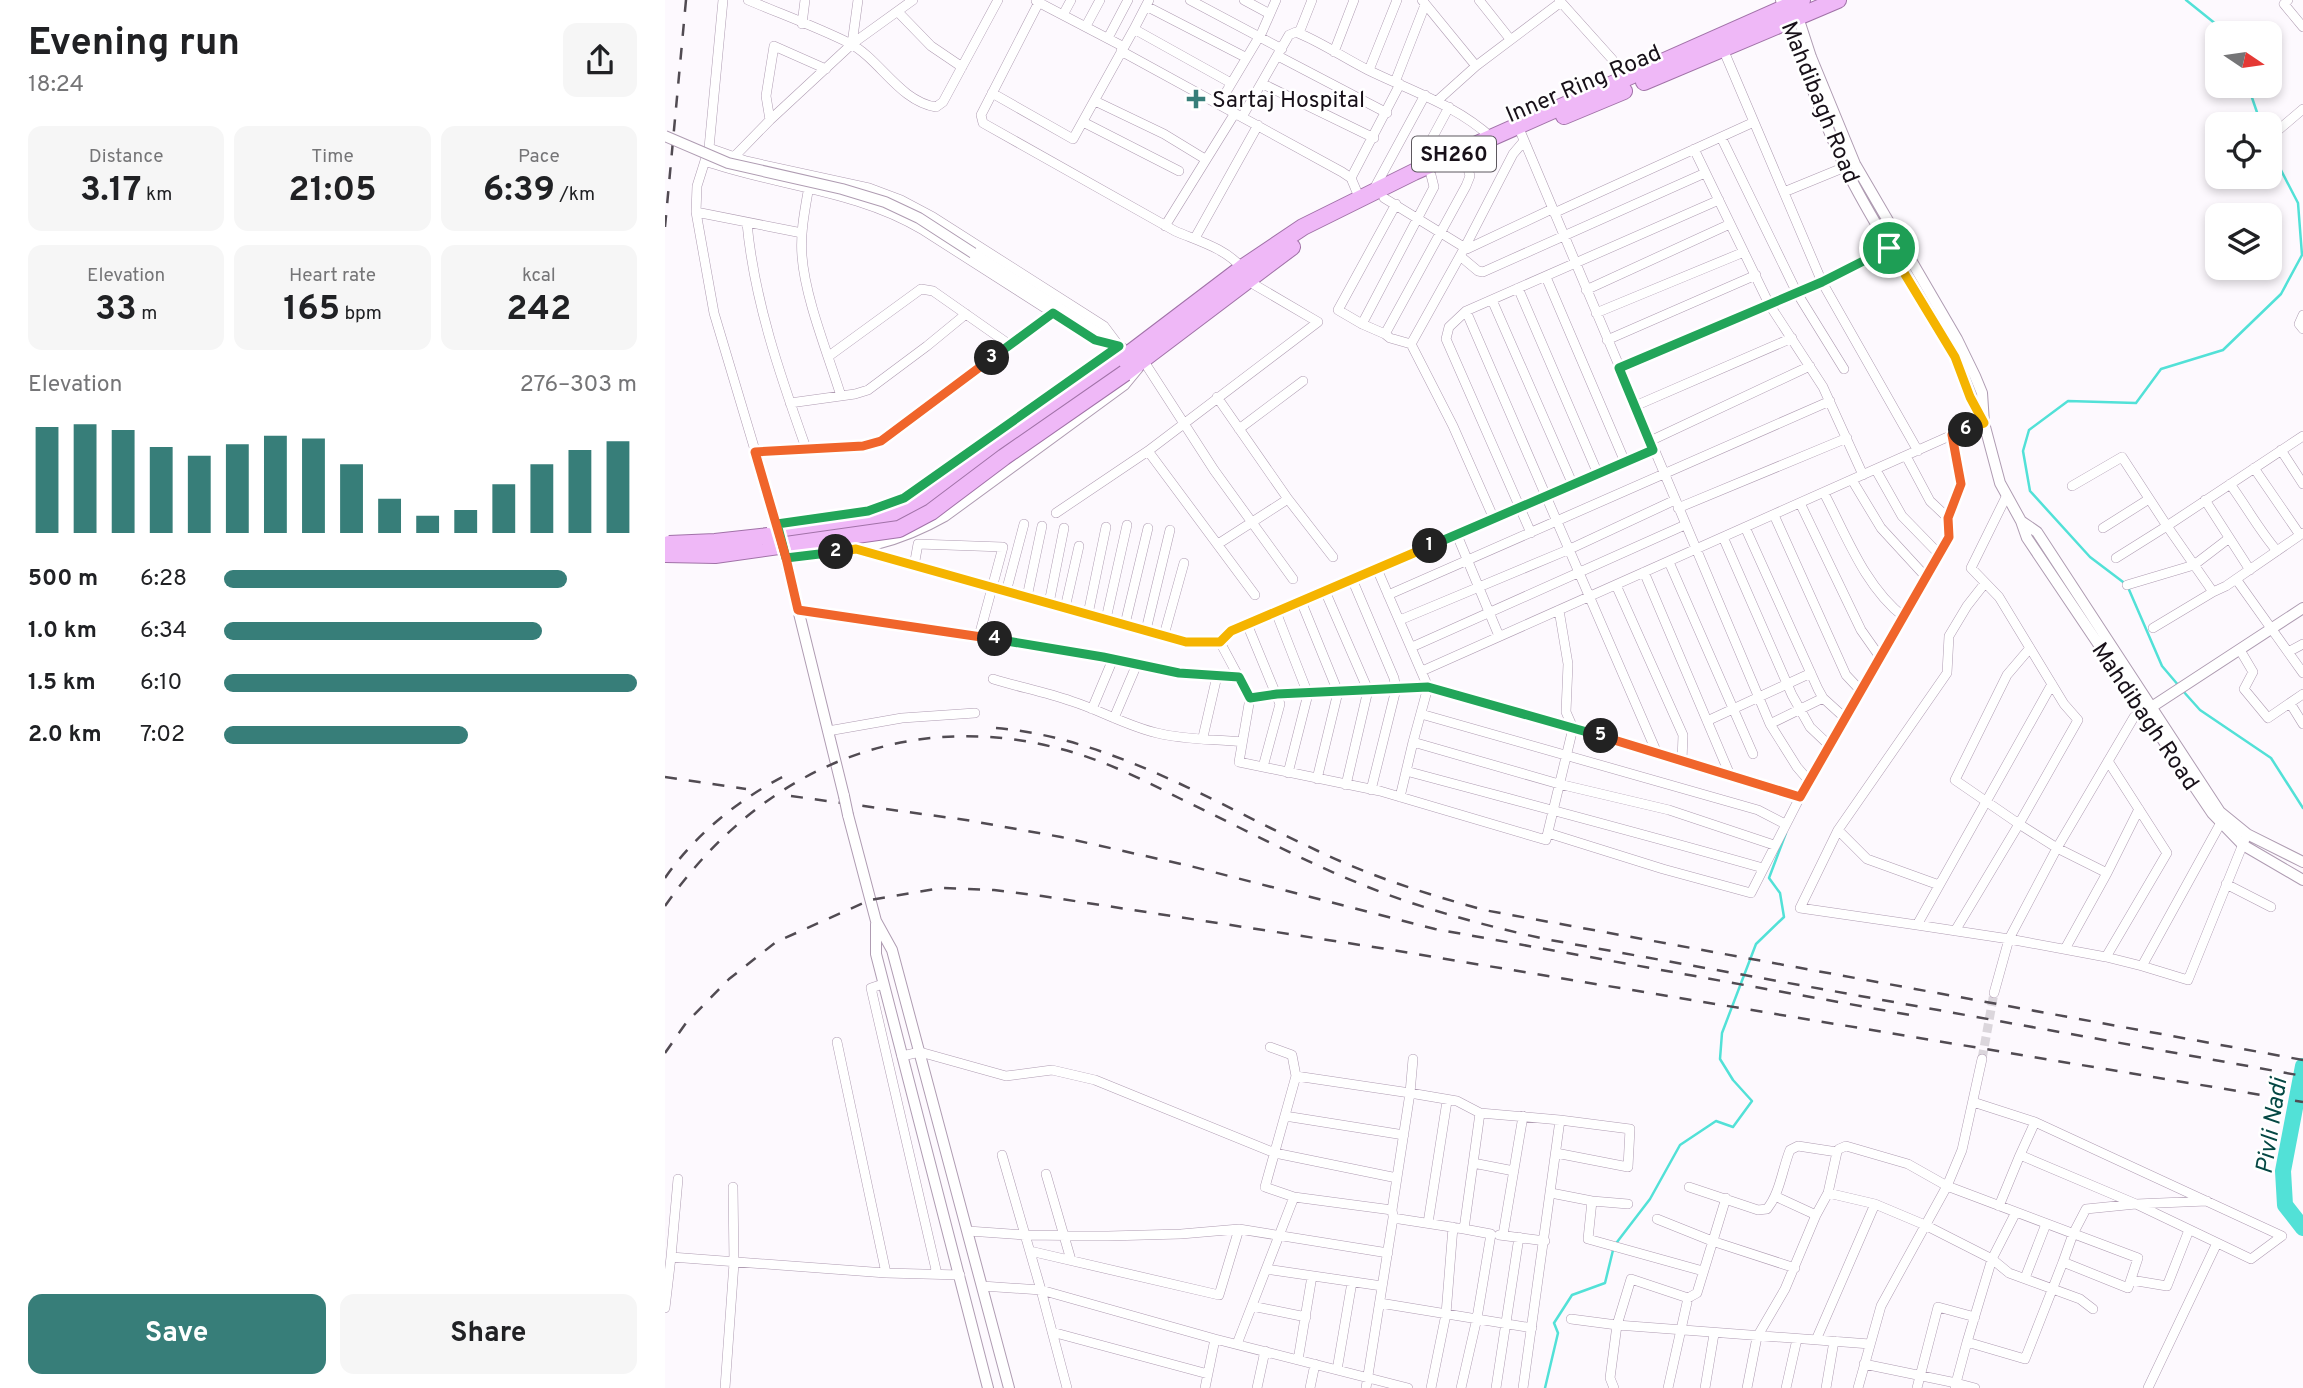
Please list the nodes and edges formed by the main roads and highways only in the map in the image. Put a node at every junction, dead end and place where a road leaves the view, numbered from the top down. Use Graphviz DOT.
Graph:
graph roads {
  1 [pos="1839,0"];
  2 [pos="1791,8"];
  3 [pos="1521,134"];
  4 [pos="1422,173"];
  5 [pos="1378,198"];
  6 [pos="1245,275"];
  7 [pos="1127,359"];
  8 [pos="665,543"];
  9 [pos="665,554"];
  1 -- 2 [label="highway, Inner Ring Road"];
  2 -- 3 [label="highway, Inner Ring Road / SH260"];
  2 -- 3 [label="highway, Inner Ring Road"];
  3 -- 4 [label="highway, Inner Ring Road"];
  3 -- 4 [label="highway, Inner Ring Road / SH260"];
  4 -- 5 [label="highway, Inner Ring Road / SH260"];
  5 -- 6 [label="highway, Inner Ring Road"];
  5 -- 6 [label="highway, Inner Ring Road / SH260"];
  6 -- 7 [label="highway, Inner Ring Road / SH260"];
  7 -- 8 [label="highway, SH260, bridge"];
  7 -- 9 [label="highway, bridge"];
}
